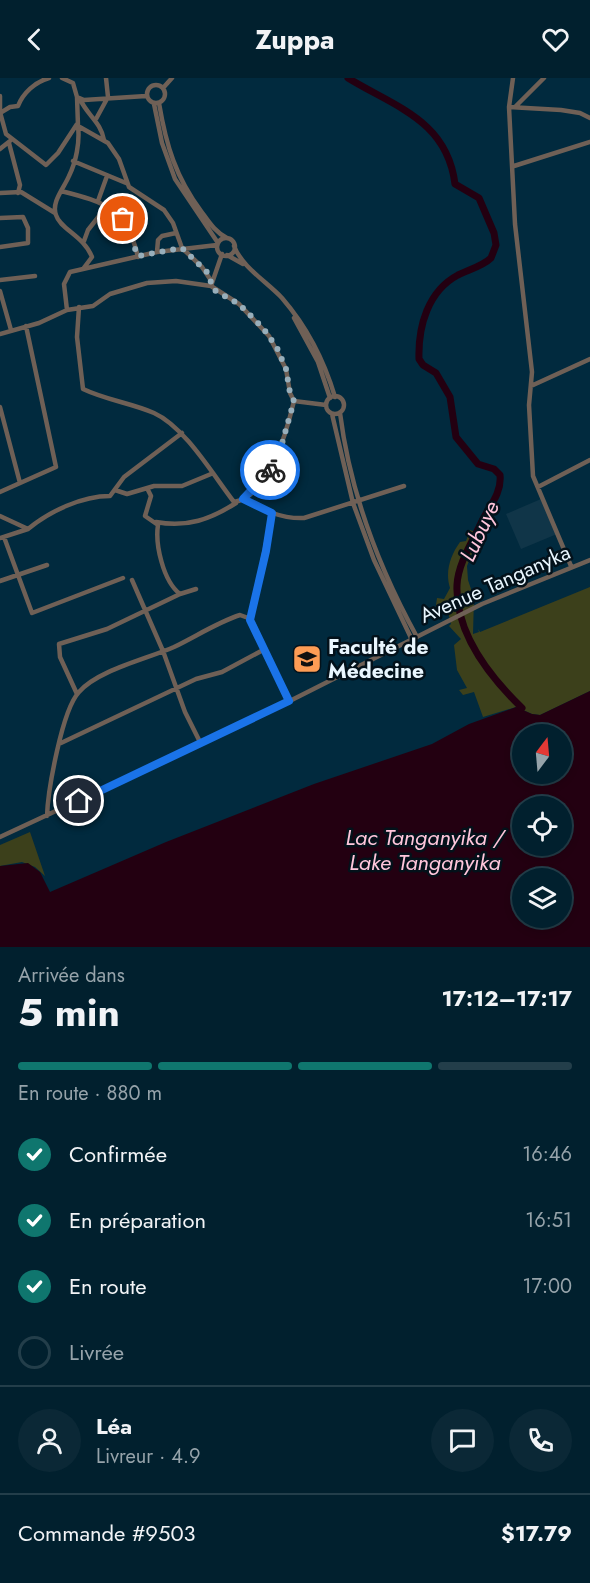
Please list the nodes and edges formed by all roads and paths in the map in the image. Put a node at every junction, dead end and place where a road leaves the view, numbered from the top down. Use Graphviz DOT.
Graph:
graph roads {
  1 [pos="48,78"];
  2 [pos="62,78"];
  3 [pos="106,78"];
  4 [pos="172,78"];
  5 [pos="513,78"];
  6 [pos="544,78"];
  7 [pos="75,81"];
  8 [pos="163,88"];
  9 [pos="0,96"];
  10 [pos="146,96"];
  11 [pos="79,98"];
  12 [pos="108,99"];
  13 [pos="157,104"];
  14 [pos="512,107"];
  15 [pos="0,112"];
  16 [pos="590,118"];
  17 [pos="96,119"];
  18 [pos="77,125"];
  19 [pos="105,140"];
  20 [pos="10,141"];
  21 [pos="590,142"];
  22 [pos="0,149"];
  23 [pos="73,161"];
  24 [pos="514,166"];
  25 [pos="107,176"];
  26 [pos="126,183"];
  27 [pos="61,191"];
  28 [pos="18,193"];
  29 [pos="0,194"];
  30 [pos="98,201"];
  31 [pos="107,206"];
  32 [pos="55,213"];
  33 [pos="0,218"];
  34 [pos="176,233"];
  35 [pos="227,238"];
  36 [pos="84,241"];
  37 [pos="218,244"];
  38 [pos="234,246"];
  39 [pos="0,247"];
  40 [pos="182,248"];
  41 [pos="157,252"];
  42 [pos="224,255"];
  43 [pos="138,256"];
  44 [pos="83,269"];
  45 [pos="35,276"];
  46 [pos="0,280"];
  47 [pos="212,284"];
  48 [pos="0,291"];
  49 [pos="79,307"];
  50 [pos="67,310"];
  51 [pos="26,326"];
  52 [pos="11,330"];
  53 [pos="0,334"];
  54 [pos="590,359"];
  55 [pos="531,386"];
  56 [pos="333,397"];
  57 [pos="294,401"];
  58 [pos="326,405"];
  59 [pos="0,408"];
  60 [pos="340,413"];
  61 [pos="332,414"];
  62 [pos="182,433"];
  63 [pos="590,460"];
  64 [pos="211,474"];
  65 [pos="20,483"];
  66 [pos="404,486"];
  67 [pos="147,488"];
  68 [pos="538,488"];
  69 [pos="115,490"];
  70 [pos="0,492"];
  71 [pos="243,499"];
  72 [pos="356,502"];
  73 [pos="236,503"];
  74 [pos="272,513"];
  75 [pos="0,516"];
  76 [pos="156,522"];
  77 [pos="28,528"];
  78 [pos="2,538"];
  79 [pos="590,560"];
  80 [pos="47,565"];
  81 [pos="571,566"];
  82 [pos="18,574"];
  83 [pos="123,578"];
  84 [pos="132,580"];
  85 [pos="0,581"];
  86 [pos="196,589"];
  87 [pos="180,594"];
  88 [pos="144,612"];
  89 [pos="250,620"];
  90 [pos="414,639"];
  91 [pos="265,649"];
  92 [pos="163,651"];
  93 [pos="177,689"];
  94 [pos="77,694"];
  95 [pos="289,701"];
  96 [pos="61,743"];
  97 [pos="201,744"];
  98 [pos="47,816"];
  99 [pos="0,837"];
  1 -- 15 [label="street"];
  2 -- 7 [label="street"];
  3 -- 12 [label="street"];
  4 -- 8 [label="street"];
  5 -- 14 [label="street"];
  6 -- 14 [label="street"];
  7 -- 11 [label="street"];
  8 -- 10 [label="street"];
  8 -- 13 [label="street"];
  9 -- 15 [label="street"];
  10 -- 12 [label="street"];
  10 -- 13 [label="street"];
  11 -- 12 [label="street"];
  11 -- 17 [label="street"];
  11 -- 18 [label="street"];
  12 -- 17 [label="street"];
  13 -- 35 [label="street"];
  13 -- 37 [label="street"];
  14 -- 16 [label="street"];
  14 -- 24 [label="street"];
  15 -- 20 [label="street"];
  17 -- 19 [label="street"];
  18 -- 19 [label="street"];
  18 -- 20 [label="street"];
  18 -- 23 [label="street"];
  19 -- 26 [label="street"];
  20 -- 22 [label="street"];
  20 -- 28 [label="street"];
  21 -- 24 [label="street"];
  23 -- 25 [label="street"];
  23 -- 27 [label="street"];
  24 -- 55 [label="street"];
  25 -- 26 [label="street"];
  25 -- 30 [label="street"];
  26 -- 34 [label="street"];
  27 -- 30 [label="street"];
  27 -- 32 [label="street"];
  28 -- 29 [label="street"];
  28 -- 32 [label="street"];
  30 -- 31 [label="street"];
  31 -- 36 [label="street"];
  31 -- 43 [label="street"];
  32 -- 36 [label="street"];
  33 -- 39 [label="street"];
  34 -- 40 [label="street"];
  34 -- 41 [label="street"];
  35 -- 37 [label="street"];
  35 -- 38 [label="street"];
  36 -- 44 [label="street"];
  37 -- 40 [label="street"];
  37 -- 42 [label="street"];
  38 -- 42 [label="street"];
  38 -- 56 [label="street"];
  40 -- 41 [label="street"];
  40 -- 47 [label="street"];
  41 -- 43 [label="street"];
  42 -- 47 [label="street"];
  42 -- 56 [label="street"];
  43 -- 44 [label="street"];
  44 -- 50 [label="street"];
  45 -- 46 [label="street"];
  47 -- 49 [label="street"];
  47 -- 57 [label="street"];
  48 -- 52 [label="street"];
  49 -- 50 [label="street"];
  49 -- 62 [label="street"];
  50 -- 51 [label="street"];
  51 -- 52 [label="street"];
  51 -- 65 [label="street"];
  52 -- 53 [label="street"];
  54 -- 55 [label="street"];
  55 -- 68 [label="street"];
  56 -- 58 [label="street"];
  56 -- 60 [label="street"];
  57 -- 58 [label="street"];
  57 -- 71 [label="street"];
  58 -- 61 [label="street"];
  59 -- 65 [label="street"];
  60 -- 61 [label="street"];
  60 -- 72 [label="street"];
  61 -- 72 [label="street"];
  62 -- 64 [label="street"];
  62 -- 69 [label="street"];
  63 -- 68 [label="street"];
  64 -- 67 [label="street"];
  64 -- 73 [label="street"];
  65 -- 70 [label="street"];
  66 -- 72 [label="street"];
  67 -- 69 [label="street"];
  67 -- 76 [label="street"];
  68 -- 81 [label="street"];
  69 -- 77 [label="street"];
  71 -- 73 [label="street"];
  71 -- 74 [label="street"];
  72 -- 74 [label="street"];
  72 -- 90 [label="street"];
  73 -- 76 [label="street"];
  74 -- 89 [label="street"];
  75 -- 77 [label="street"];
  76 -- 87 [label="street"];
  77 -- 78 [label="street"];
  78 -- 82 [label="street"];
  79 -- 81 [label="street, Avenue Tanganyka"];
  80 -- 82 [label="street"];
  81 -- 90 [label="street, Avenue Tanganyka"];
  82 -- 83 [label="street"];
  82 -- 85 [label="street"];
  84 -- 88 [label="street"];
  86 -- 87 [label="street"];
  87 -- 88 [label="street"];
  88 -- 92 [label="street"];
  88 -- 94 [label="street"];
  89 -- 91 [label="street"];
  89 -- 92 [label="street"];
  90 -- 95 [label="street, Avenue Tanganyka"];
  91 -- 93 [label="street"];
  91 -- 95 [label="street"];
  92 -- 93 [label="street"];
  92 -- 94 [label="street"];
  93 -- 96 [label="street"];
  93 -- 97 [label="street"];
  94 -- 96 [label="street"];
  95 -- 97 [label="street, Avenue Tanganyka"];
  96 -- 98 [label="street"];
  97 -- 98 [label="street, Avenue Tanganyka"];
  98 -- 99 [label="street, Avenue Tanganyka"];
}
